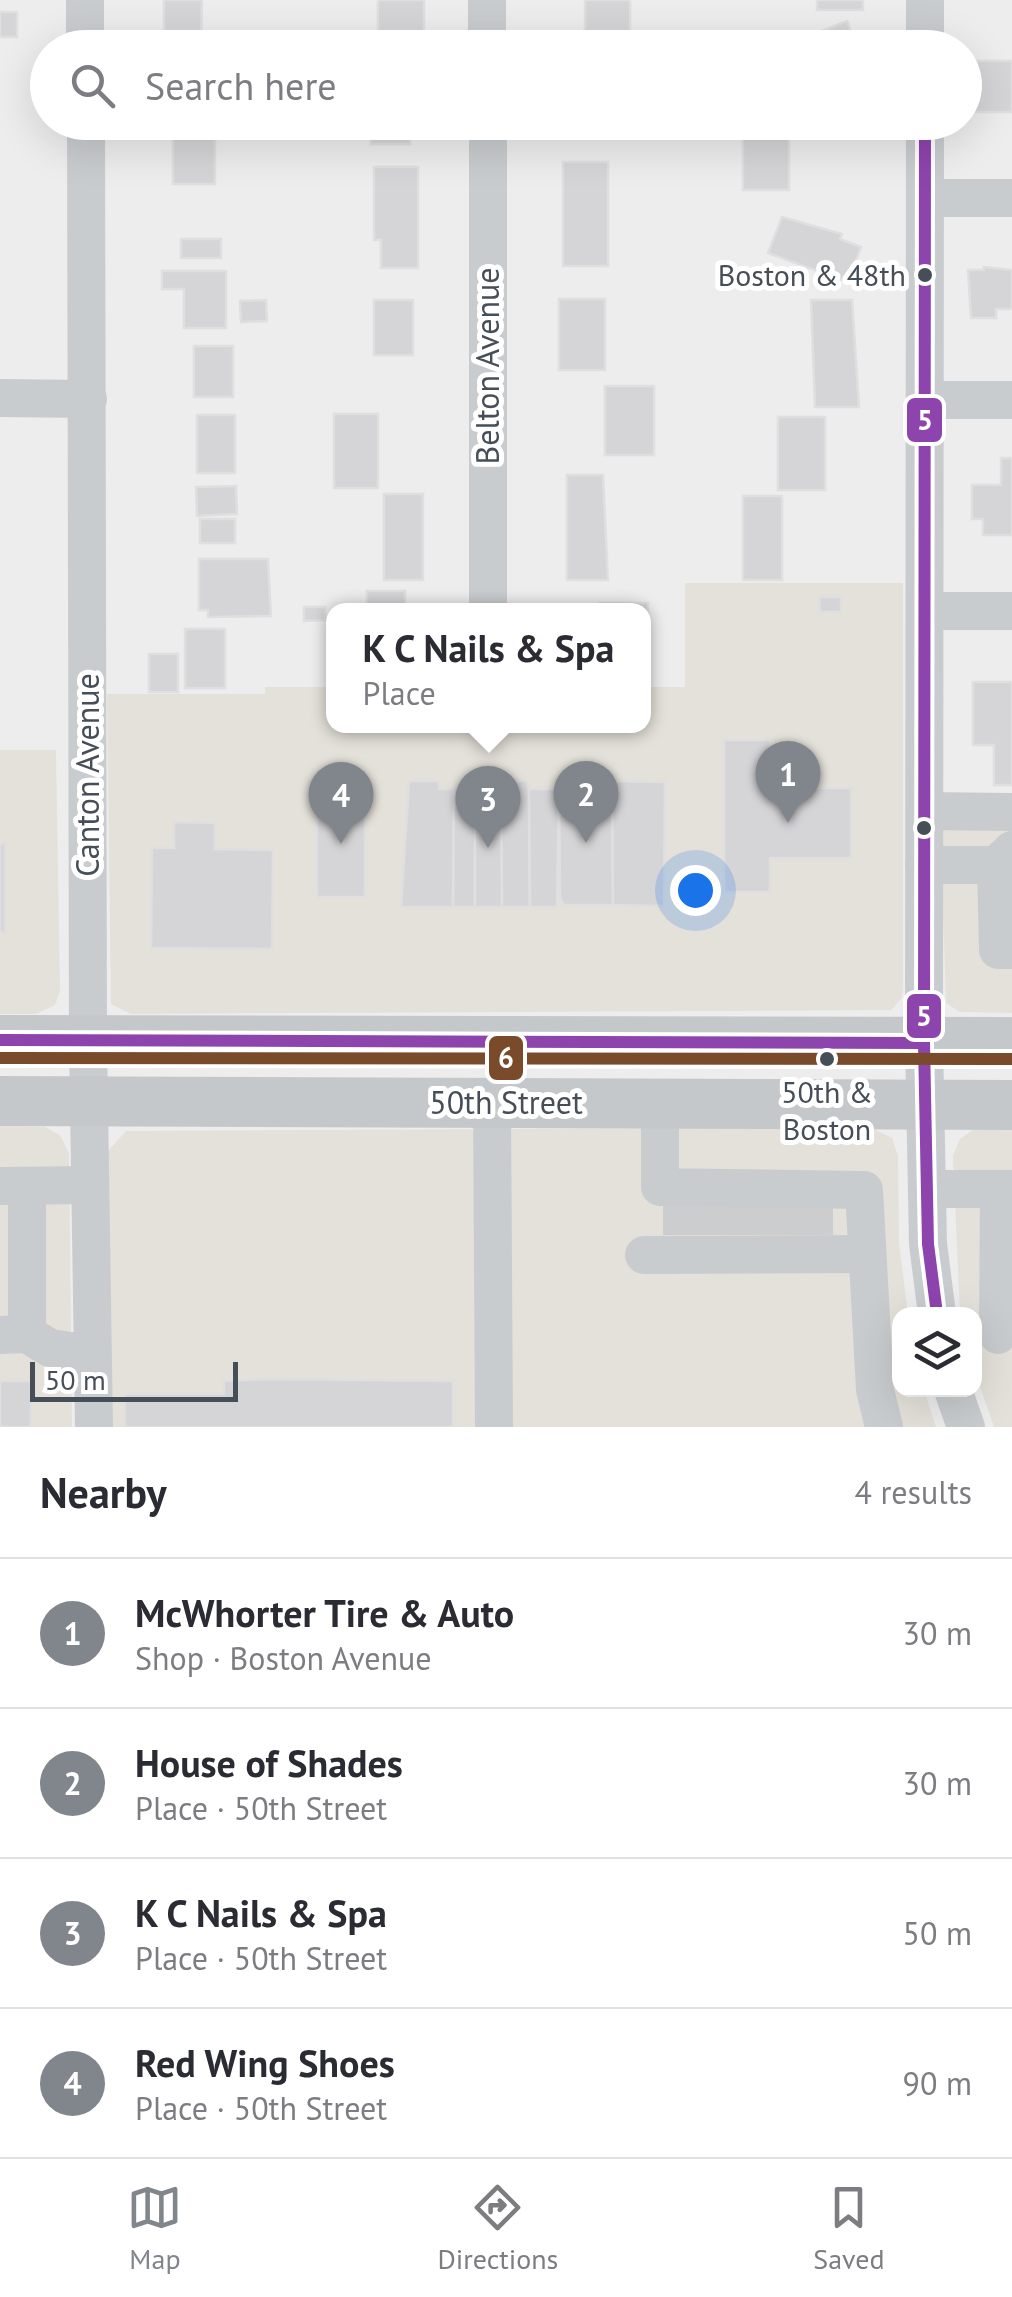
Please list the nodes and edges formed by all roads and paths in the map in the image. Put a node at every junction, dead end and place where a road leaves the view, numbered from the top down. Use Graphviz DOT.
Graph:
graph roads {
  1 [pos="85,0"];
  2 [pos="488,0"];
  3 [pos="925,0"];
  4 [pos="85,30"];
  5 [pos="488,30"];
  6 [pos="925,30"];
  7 [pos="86,140"];
  8 [pos="488,140"];
  9 [pos="925,140"];
  10 [pos="925,198"];
  11 [pos="1012,198"];
  12 [pos="0,398"];
  13 [pos="88,399"];
  14 [pos="925,400"];
  15 [pos="1012,400"];
  16 [pos="488,603"];
  17 [pos="925,611"];
  18 [pos="1012,611"];
  19 [pos="925,812"];
  20 [pos="1012,812"];
  21 [pos="1004,858"];
  22 [pos="924,866"];
  23 [pos="1012,950"];
  24 [pos="0,1040"];
  25 [pos="88,1040"];
  26 [pos="1012,1042"];
  27 [pos="924,1043"];
  28 [pos="0,1101"];
  29 [pos="88,1102"];
  30 [pos="492,1103"];
  31 [pos="660,1104"];
  32 [pos="925,1105"];
  33 [pos="1012,1105"];
  34 [pos="927,1181"];
  35 [pos="90,1185"];
  36 [pos="14,1186"];
  37 [pos="1005,1189"];
  38 [pos="864,1190"];
  39 [pos="742,1222"];
  40 [pos="867,1254"];
  41 [pos="936,1307"];
  42 [pos="14,1334"];
  43 [pos="995,1335"];
  44 [pos="92,1354"];
  45 [pos="955,1397"];
  46 [pos="94,1427"];
  47 [pos="494,1427"];
  48 [pos="884,1427"];
  49 [pos="966,1427"];
  1 -- 4 [label="street"];
  2 -- 5 [label="street"];
  3 -- 6 [label="street"];
  7 -- 13 [label="street, Canton Avenue"];
  8 -- 16 [label="street, Belton Avenue"];
  9 -- 10 [label="street"];
  10 -- 11 [label="street"];
  10 -- 14 [label="street"];
  12 -- 13 [label="street"];
  13 -- 25 [label="street, Canton Avenue"];
  14 -- 15 [label="street"];
  14 -- 17 [label="street"];
  17 -- 18 [label="street"];
  17 -- 19 [label="street"];
  19 -- 20 [label="street"];
  19 -- 22 [label="street"];
  21 -- 22 [label="street"];
  21 -- 23 [label="street"];
  22 -- 27 [label="street"];
  24 -- 25 [label="main road, 50th Street"];
  25 -- 27 [label="main road, 50th Street"];
  25 -- 29 [label="street, Canton Avenue"];
  26 -- 27 [label="main road, 50th Street"];
  27 -- 32 [label="street"];
  28 -- 29 [label="main road, 50th Street"];
  29 -- 30 [label="main road, 50th Street"];
  29 -- 35 [label="street, Canton Avenue"];
  30 -- 31 [label="main road, 50th Street"];
  30 -- 47 [label="street"];
  31 -- 32 [label="main road, 50th Street"];
  31 -- 39 [label="street"];
  32 -- 33 [label="main road, 50th Street"];
  32 -- 34 [label="street"];
  34 -- 37 [label="street"];
  34 -- 38 [label="street"];
  34 -- 41 [label="street"];
  35 -- 36 [label="street"];
  35 -- 44 [label="street, Canton Avenue"];
  36 -- 42 [label="street"];
  37 -- 43 [label="street"];
  38 -- 39 [label="street"];
  38 -- 40 [label="street"];
  39 -- 40 [label="street"];
  40 -- 48 [label="street"];
  42 -- 44 [label="street"];
  44 -- 46 [label="street, Canton Avenue"];
  45 -- 49 [label="street"];
}
